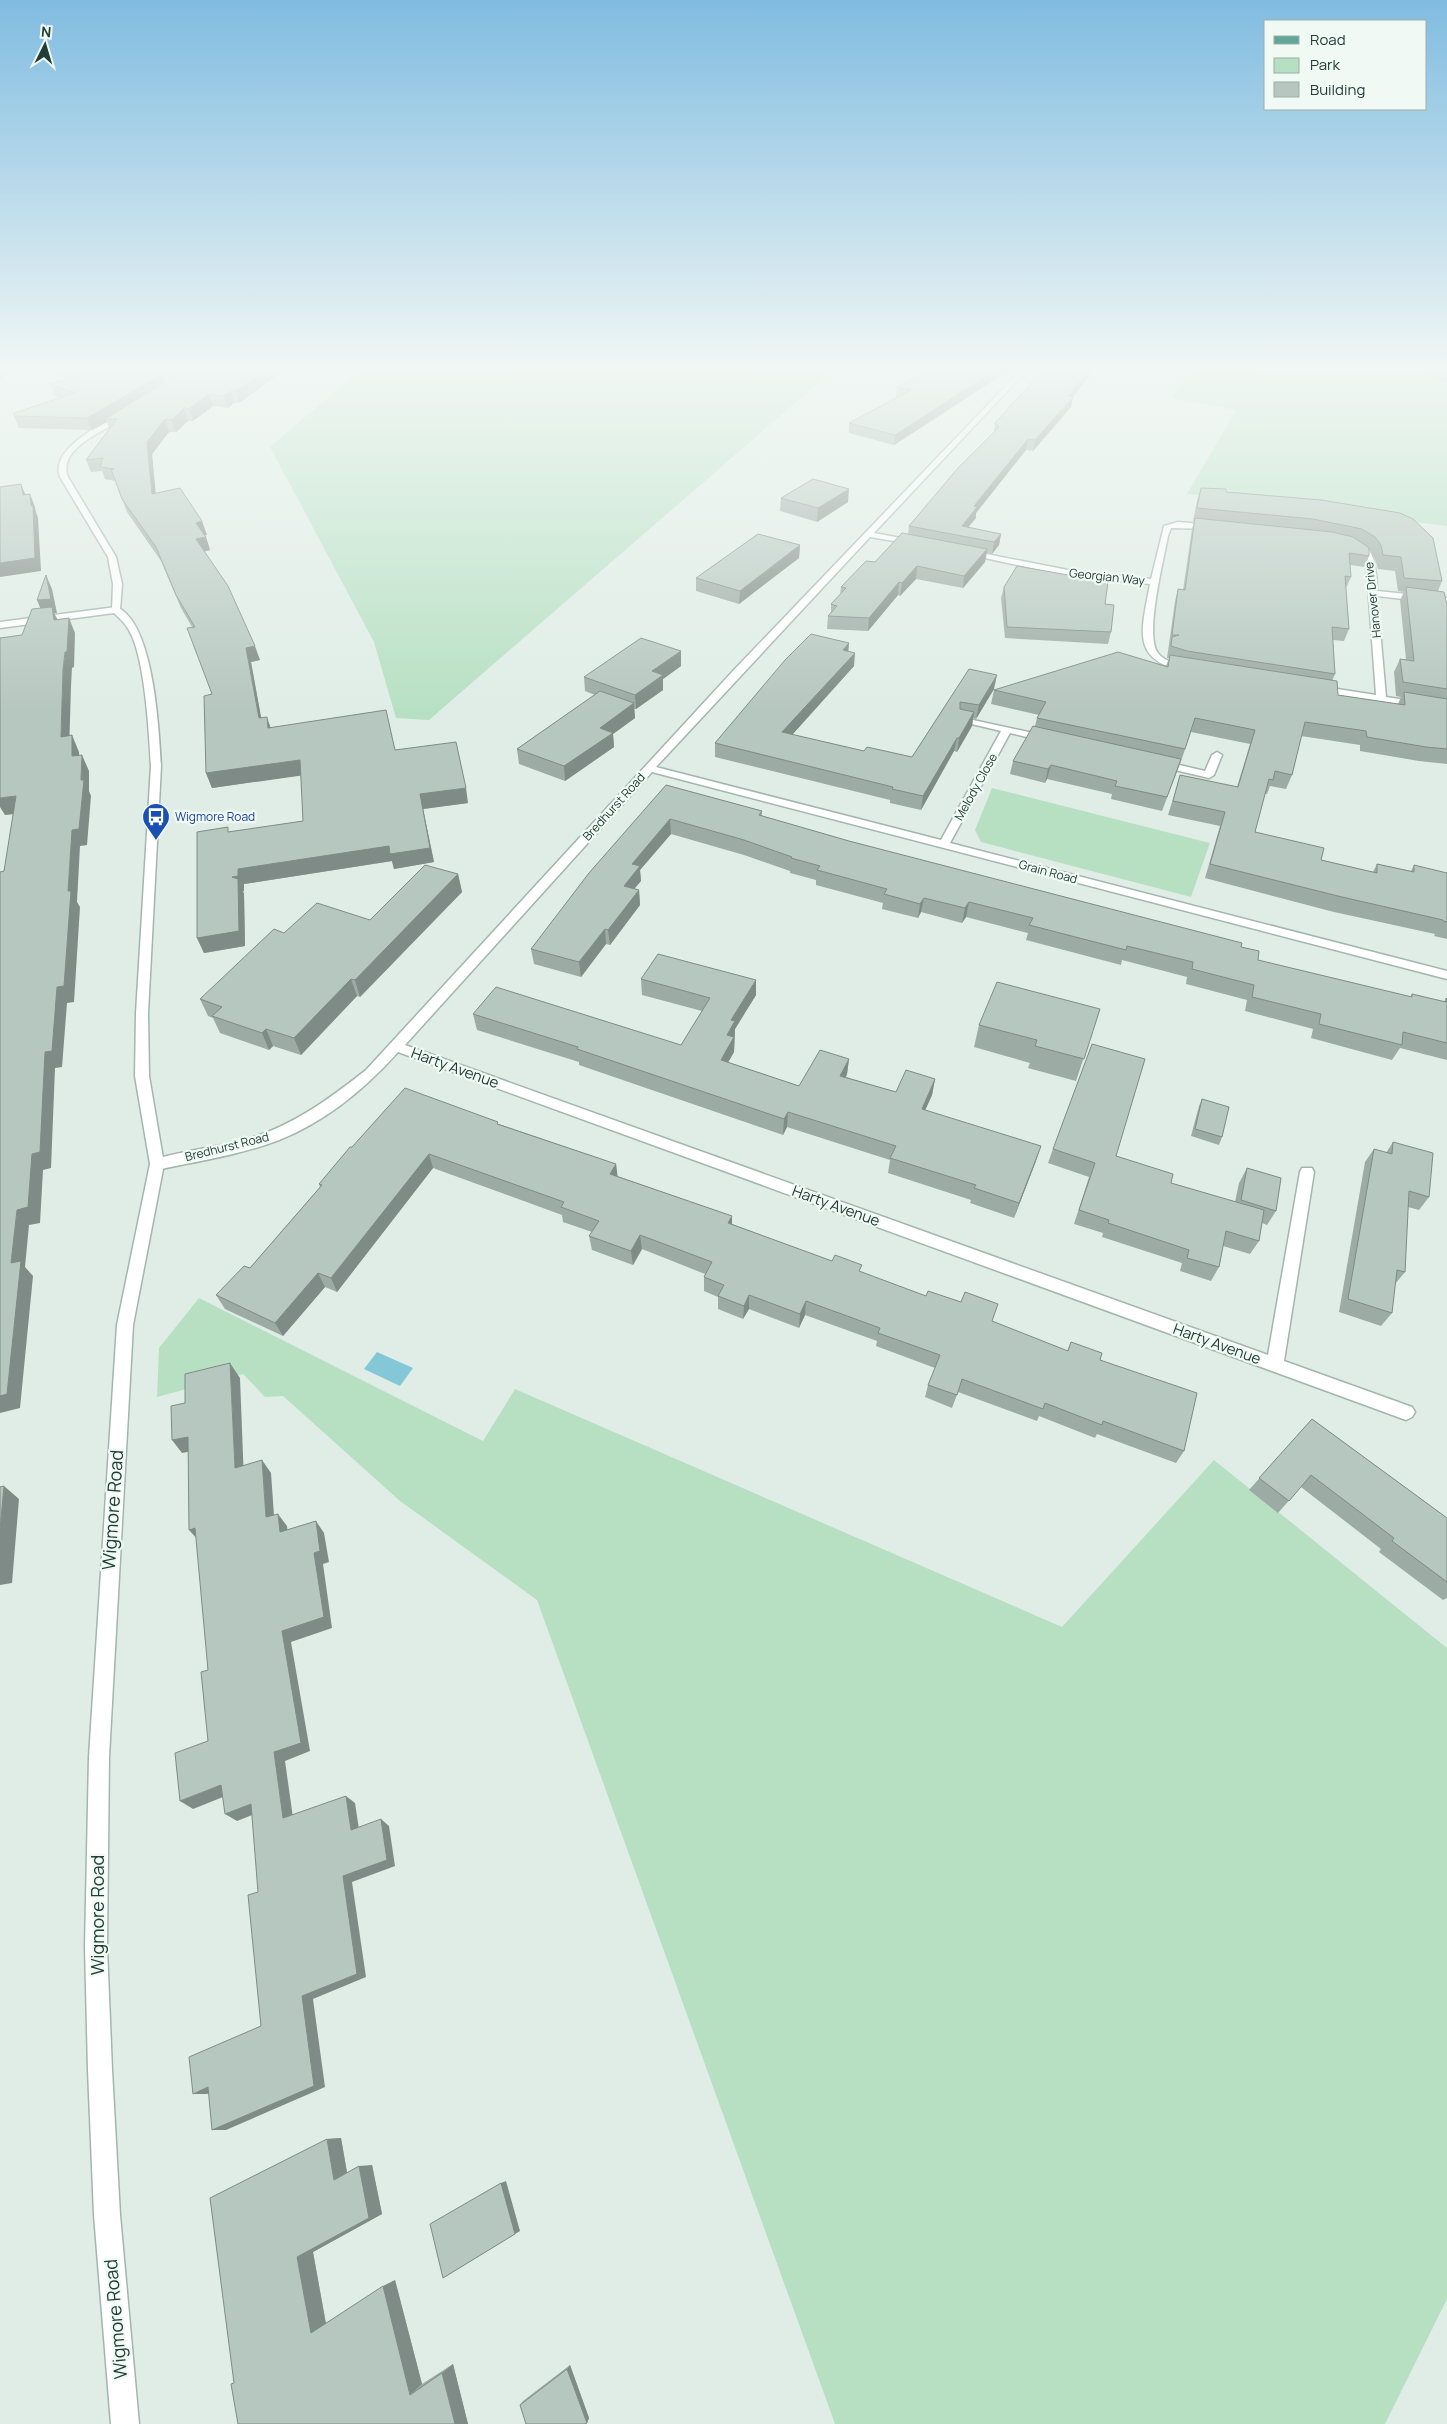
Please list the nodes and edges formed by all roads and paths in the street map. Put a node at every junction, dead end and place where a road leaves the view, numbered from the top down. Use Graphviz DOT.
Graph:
graph roads {
  1 [pos="67,484"];
  2 [pos="916,484"];
  3 [pos="1223,528"];
  4 [pos="869,534"];
  5 [pos="1348,542"];
  6 [pos="925,545"];
  7 [pos="954,550"];
  8 [pos="1155,582"];
  9 [pos="1373,592"];
  10 [pos="1447,601"];
  11 [pos="116,610"];
  12 [pos="1,625"];
  13 [pos="1200,671"];
  14 [pos="1305,687"];
  15 [pos="1381,699"];
  16 [pos="1447,709"];
  17 [pos="963,719"];
  18 [pos="1007,730"];
  19 [pos="1055,740"];
  20 [pos="1217,755"];
  21 [pos="1152,762"];
  22 [pos="649,768"];
  23 [pos="944,844"];
  24 [pos="1447,975"];
  25 [pos="397,1047"];
  26 [pos="157,1164"];
  27 [pos="1307,1172"];
  28 [pos="1275,1365"];
  29 [pos="1406,1412"];
  30 [pos="125,2424"];
  1 -- 11 [label="street"];
  2 -- 4 [label="street, Bredhurst Road"];
  3 -- 8 [label="street"];
  4 -- 6 [label="street"];
  4 -- 22 [label="street, Bredhurst Road"];
  5 -- 9 [label="street, Hanover Drive"];
  7 -- 8 [label="street, Georgian Way"];
  8 -- 13 [label="street, Georgian Way"];
  9 -- 10 [label="street"];
  9 -- 15 [label="street, Hanover Drive"];
  11 -- 12 [label="street"];
  11 -- 26 [label="street, Wigmore Road"];
  14 -- 15 [label="street"];
  15 -- 16 [label="street"];
  17 -- 18 [label="street"];
  18 -- 19 [label="street"];
  18 -- 23 [label="street, Melody Close"];
  20 -- 21 [label="street"];
  22 -- 23 [label="street, Grain Road"];
  22 -- 25 [label="street, Bredhurst Road"];
  23 -- 24 [label="street, Grain Road"];
  25 -- 26 [label="street, Bredhurst Road"];
  25 -- 28 [label="street, Harty Avenue"];
  26 -- 30 [label="street, Wigmore Road"];
  27 -- 28 [label="street, Harty Avenue"];
  28 -- 29 [label="street, Harty Avenue"];
}
